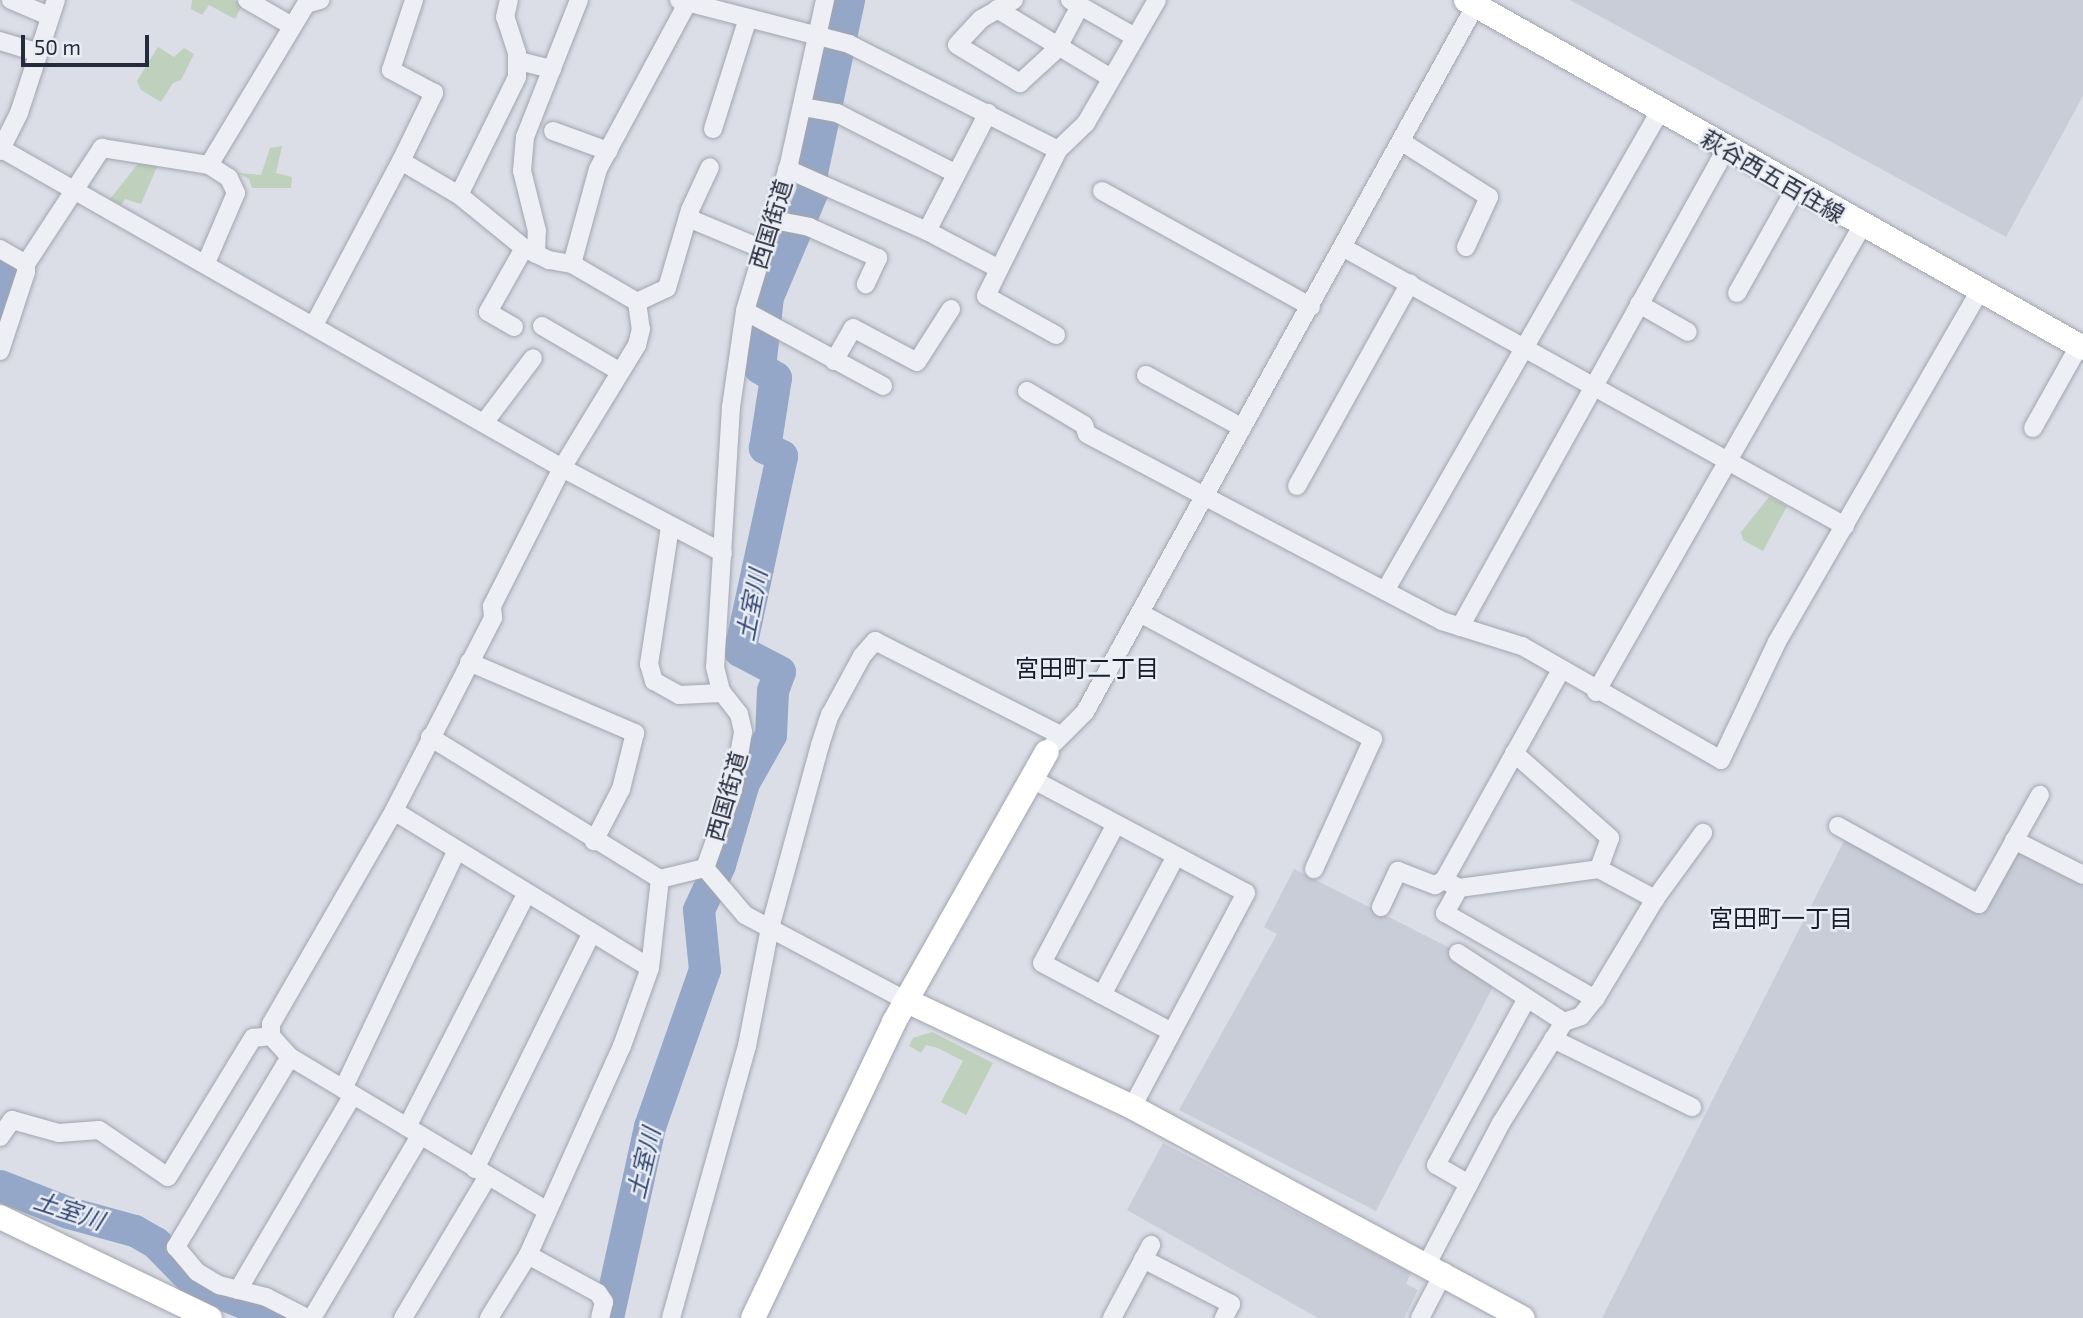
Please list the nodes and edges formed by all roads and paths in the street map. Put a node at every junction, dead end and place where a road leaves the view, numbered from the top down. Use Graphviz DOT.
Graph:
graph roads {
  1 [pos="10,0"];
  2 [pos="247,0"];
  3 [pos="320,0"];
  4 [pos="414,0"];
  5 [pos="509,0"];
  6 [pos="579,0"];
  7 [pos="825,0"];
  8 [pos="1014,0"];
  9 [pos="1157,0"];
  10 [pos="683,1"];
  11 [pos="1075,3"];
  12 [pos="1477,4"];
  13 [pos="52,8"];
  14 [pos="997,9"];
  15 [pos="748,18"];
  16 [pos="292,26"];
  17 [pos="818,36"];
  18 [pos="1133,36"];
  19 [pos="0,41"];
  20 [pos="1057,49"];
  21 [pos="36,52"];
  22 [pos="519,61"];
  23 [pos="552,69"];
  24 [pos="1111,78"];
  25 [pos="803,107"];
  26 [pos="1660,111"];
  27 [pos="988,113"];
  28 [pos="713,129"];
  29 [pos="554,131"];
  30 [pos="1402,142"];
  31 [pos="0,149"];
  32 [pos="1726,149"];
  33 [pos="1058,150"];
  34 [pos="608,151"];
  35 [pos="401,161"];
  36 [pos="209,165"];
  37 [pos="710,167"];
  38 [pos="787,169"];
  39 [pos="956,173"];
  40 [pos="73,187"];
  41 [pos="1796,188"];
  42 [pos="1102,191"];
  43 [pos="459,195"];
  44 [pos="688,218"];
  45 [pos="774,220"];
  46 [pos="1863,226"];
  47 [pos="927,231"];
  48 [pos="1466,247"];
  49 [pos="760,248"];
  50 [pos="1344,248"];
  51 [pos="0,249"];
  52 [pos="530,251"];
  53 [pos="206,263"];
  54 [pos="26,264"];
  55 [pos="572,264"];
  56 [pos="999,270"];
  57 [pos="866,284"];
  58 [pos="1410,284"];
  59 [pos="1979,292"];
  60 [pos="1737,293"];
  61 [pos="636,302"];
  62 [pos="1640,304"];
  63 [pos="1311,307"];
  64 [pos="951,309"];
  65 [pos="746,311"];
  66 [pos="314,325"];
  67 [pos="514,327"];
  68 [pos="542,327"];
  69 [pos="1688,332"];
  70 [pos="1056,335"];
  71 [pos="1526,346"];
  72 [pos="2081,347"];
  73 [pos="0,351"];
  74 [pos="533,358"];
  75 [pos="834,360"];
  76 [pos="619,371"];
  77 [pos="1146,375"];
  78 [pos="1595,384"];
  79 [pos="883,386"];
  80 [pos="1027,391"];
  81 [pos="484,423"];
  82 [pos="1241,427"];
  83 [pos="2033,428"];
  84 [pos="1730,461"];
  85 [pos="562,468"];
  86 [pos="1297,486"];
  87 [pos="1204,496"];
  88 [pos="1845,526"];
  89 [pos="670,527"];
  90 [pos="723,553"];
  91 [pos="1385,591"];
  92 [pos="1140,613"];
  93 [pos="1460,627"];
  94 [pos="469,662"];
  95 [pos="1560,672"];
  96 [pos="1596,692"];
  97 [pos="722,693"];
  98 [pos="430,737"];
  99 [pos="1053,744"];
  100 [pos="1514,753"];
  101 [pos="1032,779"];
  102 [pos="2039,794"];
  103 [pos="394,811"];
  104 [pos="1116,824"];
  105 [pos="1838,825"];
  106 [pos="1703,833"];
  107 [pos="2014,840"];
  108 [pos="594,841"];
  109 [pos="457,849"];
  110 [pos="1176,856"];
  111 [pos="705,868"];
  112 [pos="1314,869"];
  113 [pos="1599,869"];
  114 [pos="2083,875"];
  115 [pos="660,878"];
  116 [pos="1451,884"];
  117 [pos="527,893"];
  118 [pos="1655,899"];
  119 [pos="1381,907"];
  120 [pos="770,928"];
  121 [pos="592,932"];
  122 [pos="1458,953"];
  123 [pos="650,968"];
  124 [pos="1102,995"];
  125 [pos="1595,999"];
  126 [pos="1526,1000"];
  127 [pos="907,1001"];
  128 [pos="1564,1022"];
  129 [pos="1172,1032"];
  130 [pos="271,1036"];
  131 [pos="1553,1039"];
  132 [pos="290,1056"];
  133 [pos="348,1092"];
  134 [pos="1132,1107"];
  135 [pos="1692,1107"];
  136 [pos="414,1132"];
  137 [pos="0,1137"];
  138 [pos="482,1172"];
  139 [pos="1469,1184"];
  140 [pos="547,1211"];
  141 [pos="0,1217"];
  142 [pos="528,1255"];
  143 [pos="1436,1267"];
  144 [pos="238,1290"];
  145 [pos="1493,1310"];
  146 [pos="210,1318"];
  147 [pos="309,1318"];
  148 [pos="403,1318"];
  149 [pos="489,1318"];
  150 [pos="600,1318"];
  151 [pos="671,1318"];
  152 [pos="753,1318"];
  153 [pos="1112,1318"];
  154 [pos="1224,1318"];
  155 [pos="1420,1318"];
  156 [pos="1523,1318"];
  1 -- 13 [label="street"];
  2 -- 16 [label="street"];
  3 -- 16 [label="street"];
  4 -- 35 [label="street"];
  5 -- 22 [label="street"];
  6 -- 23 [label="street"];
  7 -- 17 [label="street, 西国街道"];
  8 -- 14 [label="street"];
  9 -- 18 [label="street"];
  10 -- 15 [label="street"];
  10 -- 34 [label="street"];
  11 -- 18 [label="street"];
  11 -- 20 [label="street"];
  12 -- 26 [label="street, 萩谷西五百住線"];
  12 -- 30 [label="street"];
  13 -- 21 [label="street"];
  14 -- 20 [label="street"];
  14 -- 20 [label="street"];
  15 -- 17 [label="street"];
  15 -- 28 [label="street"];
  16 -- 36 [label="street"];
  17 -- 25 [label="street, 西国街道"];
  17 -- 27 [label="street"];
  18 -- 24 [label="street"];
  19 -- 21 [label="street"];
  20 -- 24 [label="street"];
  21 -- 31 [label="street"];
  22 -- 23 [label="street"];
  22 -- 43 [label="street"];
  23 -- 52 [label="street"];
  24 -- 33 [label="street"];
  25 -- 38 [label="street, 西国街道"];
  25 -- 39 [label="street"];
  26 -- 32 [label="street, 萩谷西五百住線"];
  26 -- 71 [label="street"];
  27 -- 33 [label="street"];
  27 -- 39 [label="street"];
  29 -- 34 [label="street"];
  30 -- 48 [label="street"];
  30 -- 50 [label="street"];
  31 -- 40 [label="street"];
  32 -- 41 [label="street, 萩谷西五百住線"];
  32 -- 62 [label="street"];
  33 -- 56 [label="street"];
  34 -- 55 [label="street"];
  35 -- 43 [label="street"];
  35 -- 66 [label="street"];
  36 -- 40 [label="street"];
  36 -- 53 [label="street"];
  37 -- 44 [label="street"];
  38 -- 45 [label="street, 西国街道"];
  38 -- 47 [label="street"];
  39 -- 47 [label="street"];
  40 -- 53 [label="street"];
  40 -- 54 [label="street"];
  41 -- 46 [label="street, 萩谷西五百住線"];
  41 -- 60 [label="street"];
  42 -- 63 [label="street"];
  43 -- 52 [label="street"];
  44 -- 49 [label="street"];
  44 -- 61 [label="street"];
  45 -- 49 [label="street, 西国街道"];
  45 -- 57 [label="street"];
  46 -- 59 [label="street, 萩谷西五百住線"];
  46 -- 84 [label="street"];
  47 -- 56 [label="street"];
  49 -- 65 [label="street, 西国街道"];
  50 -- 58 [label="street"];
  50 -- 63 [label="street"];
  51 -- 54 [label="street"];
  52 -- 55 [label="street"];
  52 -- 67 [label="street"];
  53 -- 66 [label="street"];
  54 -- 73 [label="street"];
  55 -- 61 [label="street"];
  56 -- 70 [label="street"];
  58 -- 71 [label="street"];
  58 -- 86 [label="street"];
  59 -- 72 [label="street, 萩谷西五百住線"];
  59 -- 88 [label="street"];
  61 -- 76 [label="street"];
  62 -- 69 [label="street"];
  62 -- 78 [label="street"];
  63 -- 82 [label="street"];
  64 -- 75 [label="street"];
  65 -- 75 [label="street"];
  65 -- 90 [label="street, 西国街道"];
  66 -- 81 [label="street"];
  68 -- 76 [label="street"];
  71 -- 78 [label="street"];
  71 -- 91 [label="street"];
  72 -- 83 [label="street"];
  74 -- 81 [label="street"];
  75 -- 79 [label="street"];
  76 -- 85 [label="street"];
  77 -- 82 [label="street"];
  78 -- 84 [label="street"];
  78 -- 93 [label="street"];
  80 -- 87 [label="street"];
  81 -- 85 [label="street"];
  82 -- 87 [label="street"];
  84 -- 88 [label="street"];
  84 -- 96 [label="street"];
  85 -- 89 [label="street"];
  85 -- 94 [label="street"];
  87 -- 91 [label="street"];
  87 -- 92 [label="street"];
  88 -- 96 [label="street"];
  89 -- 90 [label="street"];
  89 -- 97 [label="street"];
  90 -- 97 [label="street, 西国街道"];
  91 -- 93 [label="street"];
  92 -- 99 [label="street"];
  92 -- 112 [label="street"];
  93 -- 95 [label="street"];
  94 -- 98 [label="street"];
  94 -- 108 [label="street"];
  95 -- 96 [label="street"];
  95 -- 100 [label="street"];
  97 -- 111 [label="street, 西国街道"];
  98 -- 103 [label="street"];
  98 -- 108 [label="street"];
  99 -- 101 [label="street"];
  99 -- 120 [label="street"];
  100 -- 113 [label="street"];
  100 -- 116 [label="street"];
  101 -- 104 [label="street"];
  101 -- 127 [label="street"];
  102 -- 107 [label="street"];
  103 -- 109 [label="street"];
  103 -- 130 [label="street"];
  104 -- 110 [label="street"];
  104 -- 124 [label="street"];
  105 -- 107 [label="street"];
  106 -- 118 [label="street"];
  107 -- 114 [label="street"];
  108 -- 115 [label="street"];
  109 -- 117 [label="street"];
  109 -- 133 [label="street"];
  110 -- 124 [label="street"];
  110 -- 129 [label="street"];
  111 -- 115 [label="street"];
  111 -- 120 [label="street, 西国街道"];
  113 -- 116 [label="street"];
  113 -- 118 [label="street"];
  115 -- 123 [label="street"];
  116 -- 119 [label="street"];
  116 -- 125 [label="street"];
  117 -- 121 [label="street"];
  117 -- 136 [label="street"];
  118 -- 125 [label="street"];
  120 -- 127 [label="street, 西国街道"];
  120 -- 151 [label="street"];
  121 -- 123 [label="street"];
  121 -- 138 [label="street"];
  122 -- 126 [label="street"];
  123 -- 140 [label="street"];
  124 -- 129 [label="street"];
  125 -- 128 [label="street"];
  126 -- 128 [label="street"];
  126 -- 139 [label="street"];
  127 -- 134 [label="street"];
  127 -- 152 [label="street"];
  128 -- 131 [label="street"];
  129 -- 134 [label="street"];
  130 -- 132 [label="street"];
  130 -- 137 [label="street"];
  131 -- 135 [label="street"];
  131 -- 139 [label="street"];
  132 -- 133 [label="street"];
  132 -- 144 [label="street"];
  133 -- 136 [label="street"];
  133 -- 144 [label="street"];
  134 -- 143 [label="street"];
  136 -- 138 [label="street"];
  136 -- 147 [label="street"];
  138 -- 140 [label="street"];
  138 -- 148 [label="street"];
  139 -- 143 [label="street"];
  140 -- 142 [label="street"];
  141 -- 146 [label="street"];
  142 -- 149 [label="street"];
  142 -- 150 [label="street"];
  143 -- 145 [label="street"];
  143 -- 155 [label="street"];
  144 -- 147 [label="street"];
  145 -- 156 [label="street"];
  153 -- 154 [label="street"];
}
